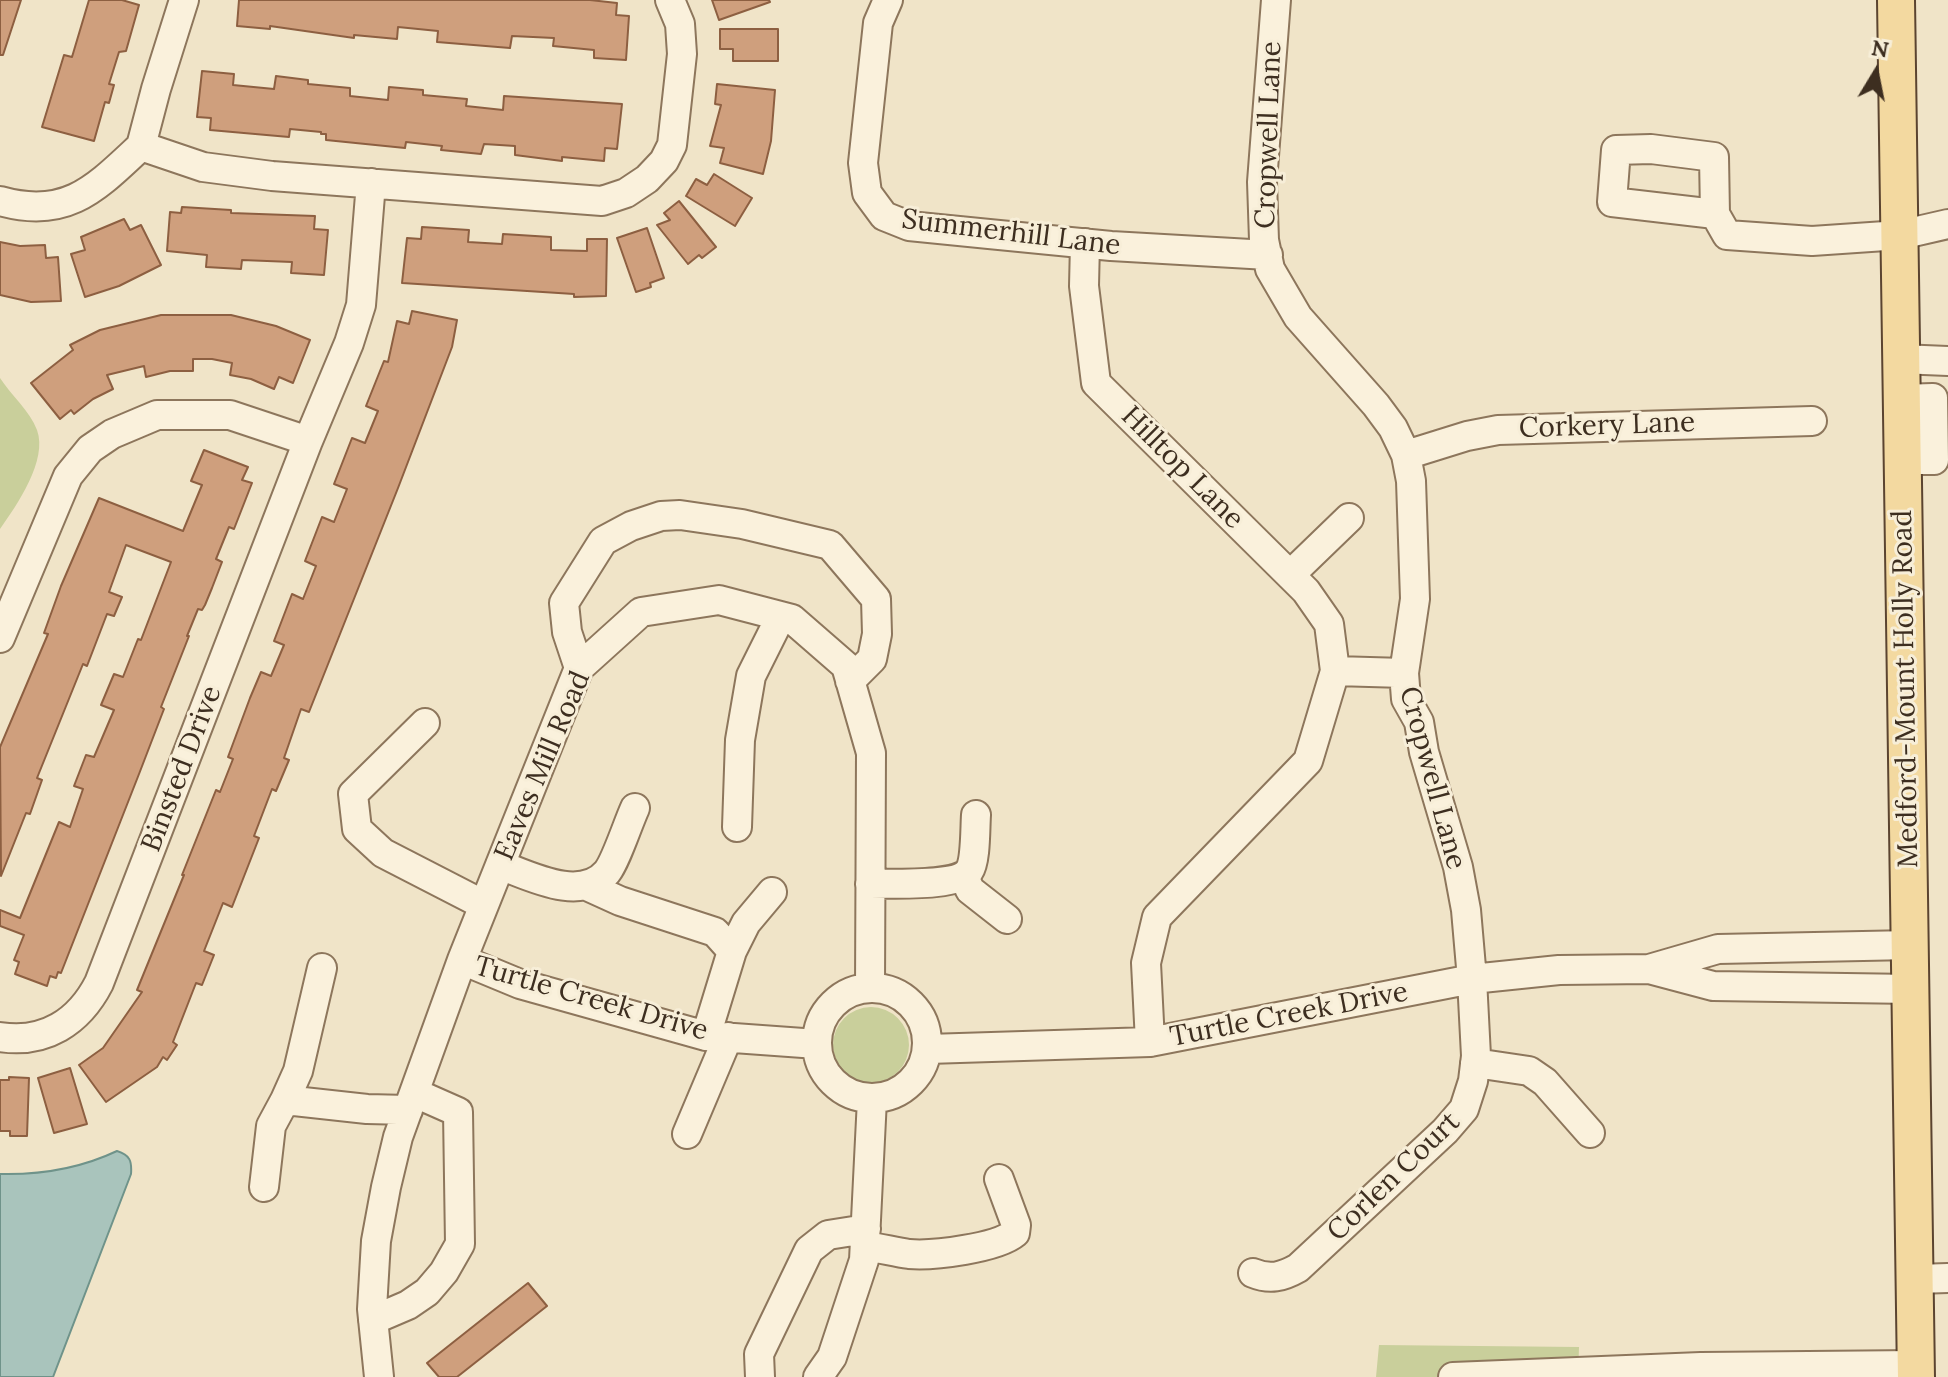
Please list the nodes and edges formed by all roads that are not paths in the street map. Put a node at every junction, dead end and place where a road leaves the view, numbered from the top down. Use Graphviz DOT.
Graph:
graph roads {
  1 [pos="184,0"];
  2 [pos="670,0"];
  3 [pos="888,0"];
  4 [pos="1276,0"];
  5 [pos="1896,0"];
  6 [pos="141,146"];
  7 [pos="371,183"];
  8 [pos="0,201"];
  9 [pos="1715,214"];
  10 [pos="1948,224"];
  11 [pos="1900,235"];
  12 [pos="1085,243"];
  13 [pos="1268,255"];
  14 [pos="1900,359"];
  15 [pos="1948,361"];
  16 [pos="1927,398"];
  17 [pos="1812,421"];
  18 [pos="308,441"];
  19 [pos="1406,455"];
  20 [pos="1349,518"];
  21 [pos="1290,575"];
  22 [pos="781,616"];
  23 [pos="0,638"];
  24 [pos="579,668"];
  25 [pos="1335,671"];
  26 [pos="1404,673"];
  27 [pos="850,681"];
  28 [pos="425,723"];
  29 [pos="635,808"];
  30 [pos="976,815"];
  31 [pos="737,827"];
  32 [pos="500,865"];
  33 [pos="964,876"];
  34 [pos="870,884"];
  35 [pos="587,886"];
  36 [pos="772,892"];
  37 [pos="484,905"];
  38 [pos="1007,919"];
  39 [pos="1911,945"];
  40 [pos="732,951"];
  41 [pos="462,960"];
  42 [pos="322,968"];
  43 [pos="1649,969"];
  44 [pos="1472,979"];
  45 [pos="870,988"];
  46 [pos="1912,989"];
  47 [pos="717,1036"];
  48 [pos="0,1037"];
  49 [pos="1150,1042"];
  50 [pos="817,1044"];
  51 [pos="928,1049"];
  52 [pos="1475,1063"];
  53 [pos="872,1099"];
  54 [pos="285,1100"];
  55 [pos="412,1101"];
  56 [pos="1590,1133"];
  57 [pos="687,1134"];
  58 [pos="999,1179"];
  59 [pos="264,1187"];
  60 [pos="866,1238"];
  61 [pos="1253,1273"];
  62 [pos="1932,1279"];
  63 [pos="373,1320"];
  64 [pos="1916,1371"];
  65 [pos="379,1377"];
  66 [pos="760,1377"];
  67 [pos="818,1377"];
  68 [pos="1453,1377"];
  1 -- 6 [label="street"];
  2 -- 7 [label="street"];
  3 -- 12 [label="street, Summerhill Lane"];
  4 -- 13 [label="street, Cropwell Lane"];
  5 -- 11 [label="main road, Medford-Mount Holly Road"];
  6 -- 7 [label="street"];
  6 -- 8 [label="street"];
  7 -- 18 [label="street, Binsted Drive"];
  9 -- 11 [label="street"];
  10 -- 11 [label="street"];
  11 -- 14 [label="main road, Medford-Mount Holly Road"];
  12 -- 13 [label="street, Summerhill Lane"];
  12 -- 21 [label="street, Hilltop Lane"];
  13 -- 19 [label="street, Cropwell Lane"];
  14 -- 15 [label="street"];
  14 -- 16 [label="main road, Medford-Mount Holly Road"];
  16 -- 39 [label="main road, Medford-Mount Holly Road"];
  17 -- 19 [label="street, Corkery Lane"];
  18 -- 23 [label="street"];
  18 -- 48 [label="street, Binsted Drive"];
  19 -- 26 [label="street, Cropwell Lane"];
  20 -- 21 [label="street"];
  21 -- 25 [label="street, Hilltop Lane"];
  22 -- 24 [label="street, Eaves Mill Road"];
  22 -- 27 [label="street, Eaves Mill Road"];
  22 -- 31 [label="street"];
  24 -- 27 [label="street"];
  24 -- 32 [label="street, Eaves Mill Road"];
  25 -- 26 [label="street"];
  25 -- 49 [label="street, Hilltop Lane"];
  26 -- 44 [label="street, Cropwell Lane"];
  27 -- 34 [label="street, Eaves Mill Road"];
  28 -- 37 [label="street"];
  29 -- 35 [label="street"];
  30 -- 33 [label="street"];
  32 -- 35 [label="street"];
  32 -- 37 [label="street, Eaves Mill Road"];
  33 -- 34 [label="street"];
  33 -- 38 [label="street"];
  34 -- 45 [label="street, Eaves Mill Road"];
  35 -- 40 [label="street"];
  36 -- 40 [label="street"];
  37 -- 41 [label="street, Eaves Mill Road"];
  39 -- 43 [label="street, Turtle Creek Drive"];
  39 -- 46 [label="main road, Medford-Mount Holly Road"];
  40 -- 47 [label="street"];
  41 -- 47 [label="street, Turtle Creek Drive"];
  41 -- 55 [label="street, Eaves Mill Road"];
  42 -- 54 [label="street"];
  43 -- 44 [label="street, Turtle Creek Drive"];
  43 -- 46 [label="street, Turtle Creek Drive"];
  44 -- 49 [label="street, Turtle Creek Drive"];
  44 -- 52 [label="street, Corlen Court"];
  45 -- 50 [label="street"];
  45 -- 51 [label="street"];
  46 -- 62 [label="main road, Medford-Mount Holly Road"];
  47 -- 50 [label="street, Turtle Creek Drive"];
  47 -- 57 [label="street"];
  49 -- 51 [label="street, Turtle Creek Drive"];
  50 -- 53 [label="street"];
  51 -- 53 [label="street"];
  52 -- 56 [label="street"];
  52 -- 61 [label="street, Corlen Court"];
  53 -- 60 [label="street"];
  54 -- 55 [label="street"];
  54 -- 59 [label="street"];
  55 -- 63 [label="street, Eaves Mill Road"];
  55 -- 63 [label="street"];
  58 -- 60 [label="street"];
  60 -- 66 [label="street"];
  60 -- 67 [label="street"];
  62 -- 64 [label="main road, Medford-Mount Holly Road"];
  63 -- 65 [label="street, Eaves Mill Road"];
  64 -- 68 [label="street"];
}
